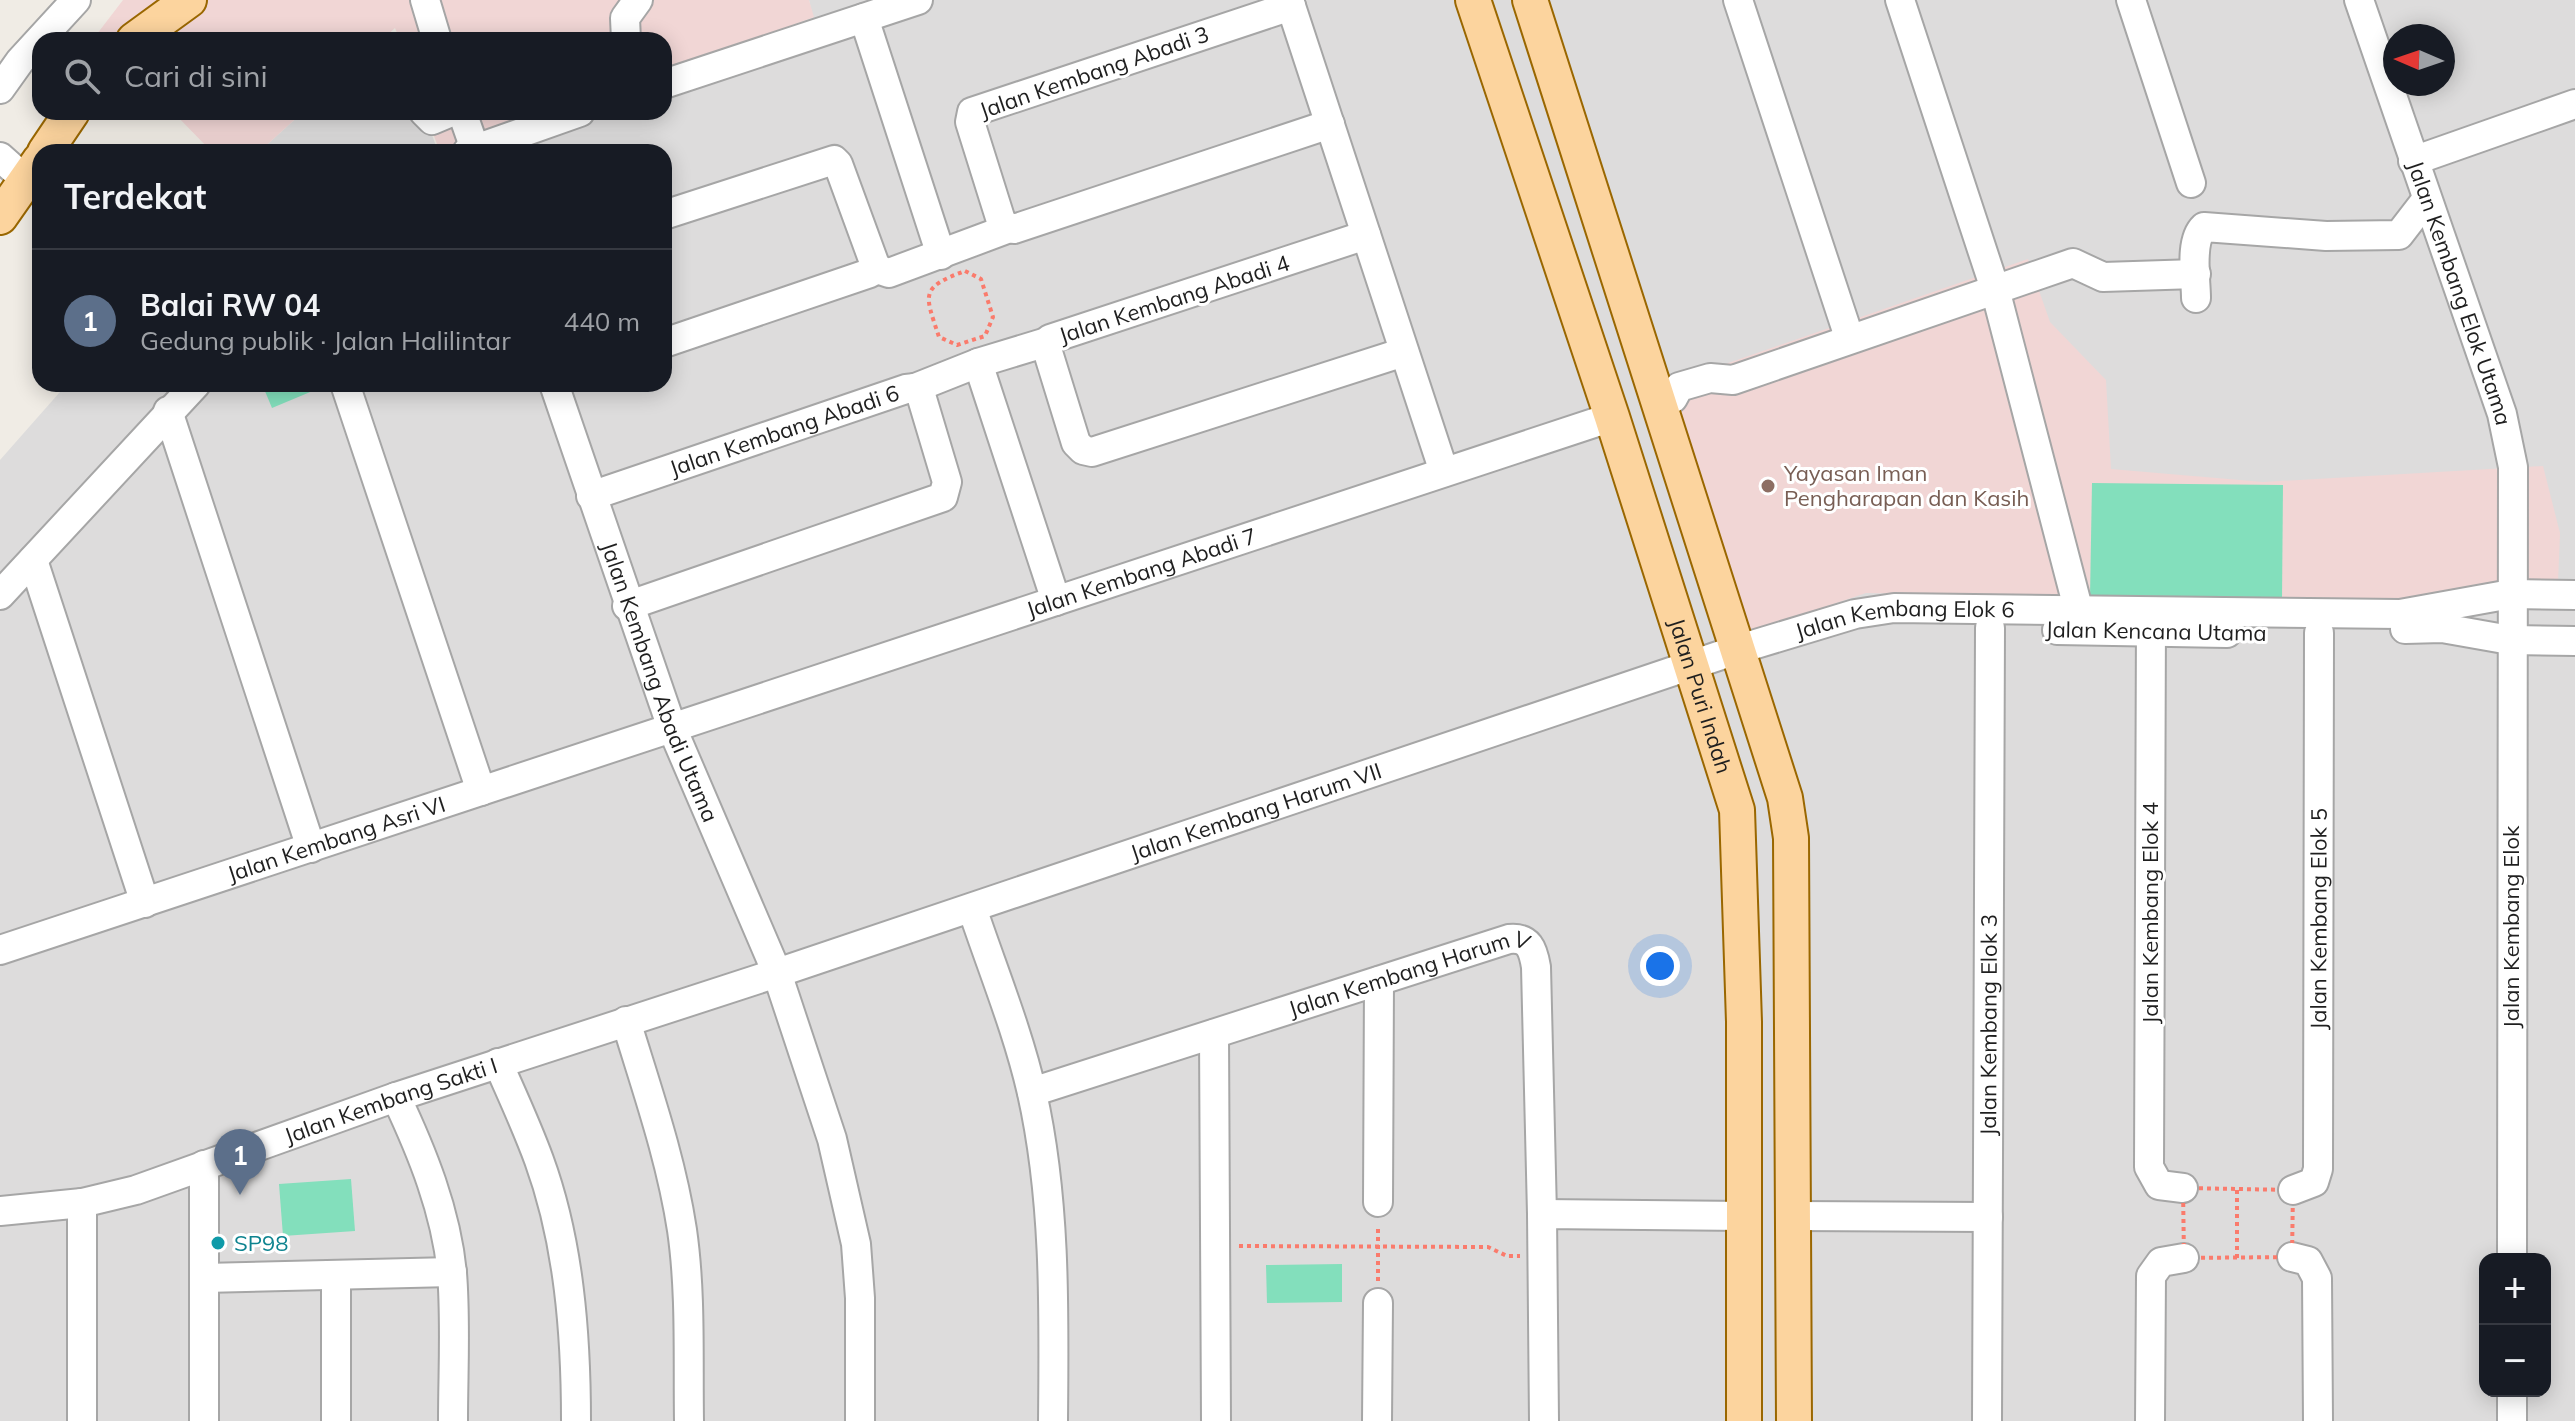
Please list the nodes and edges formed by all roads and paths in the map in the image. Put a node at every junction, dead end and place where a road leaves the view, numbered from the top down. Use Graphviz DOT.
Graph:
graph roads {
  1 [pos="76,0"];
  2 [pos="189,0"];
  3 [pos="425,0"];
  4 [pos="638,0"];
  5 [pos="918,0"];
  6 [pos="1473,0"];
  7 [pos="1530,0"];
  8 [pos="1738,0"];
  9 [pos="1900,0"];
  10 [pos="2131,0"];
  11 [pos="2359,0"];
  12 [pos="1290,3"];
  13 [pos="864,18"];
  14 [pos="46,32"];
  15 [pos="145,32"];
  16 [pos="435,32"];
  17 [pos="626,32"];
  18 [pos="32,47"];
  19 [pos="672,81"];
  20 [pos="0,89"];
  21 [pos="2575,104"];
  22 [pos="67,120"];
  23 [pos="464,120"];
  24 [pos="557,120"];
  25 [pos="1330,124"];
  26 [pos="50,144"];
  27 [pos="471,144"];
  28 [pos="490,144"];
  29 [pos="0,157"];
  30 [pos="2413,161"];
  31 [pos="32,170"];
  32 [pos="32,171"];
  33 [pos="2191,183"];
  34 [pos="2426,200"];
  35 [pos="672,212"];
  36 [pos="0,217"];
  37 [pos="1007,229"];
  38 [pos="1366,235"];
  39 [pos="941,255"];
  40 [pos="874,268"];
  41 [pos="1995,289"];
  42 [pos="1849,337"];
  43 [pos="672,340"];
  44 [pos="1047,342"];
  45 [pos="975,352"];
  46 [pos="1404,352"];
  47 [pos="915,388"];
  48 [pos="188,392"];
  49 [pos="348,392"];
  50 [pos="557,392"];
  51 [pos="1665,400"];
  52 [pos="168,411"];
  53 [pos="1612,417"];
  54 [pos="1444,472"];
  55 [pos="591,496"];
  56 [pos="33,560"];
  57 [pos="2511,594"];
  58 [pos="0,595"];
  59 [pos="2575,595"];
  60 [pos="1056,601"];
  61 [pos="627,606"];
  62 [pos="2079,612"];
  63 [pos="1894,618"];
  64 [pos="2151,623"];
  65 [pos="2314,626"];
  66 [pos="1990,628"];
  67 [pos="2510,640"];
  68 [pos="2575,641"];
  69 [pos="1739,660"];
  70 [pos="1688,666"];
  71 [pos="672,728"];
  72 [pos="481,791"];
  73 [pos="311,848"];
  74 [pos="145,903"];
  75 [pos="972,908"];
  76 [pos="0,950"];
  77 [pos="777,973"];
  78 [pos="1379,981"];
  79 [pos="626,1021"];
  80 [pos="1214,1034"];
  81 [pos="498,1063"];
  82 [pos="1032,1092"];
  83 [pos="396,1097"];
  84 [pos="204,1165"];
  85 [pos="2183,1188"];
  86 [pos="2237,1190"];
  87 [pos="2293,1190"];
  88 [pos="1378,1202"];
  89 [pos="82,1203"];
  90 [pos="0,1211"];
  91 [pos="1542,1214"];
  92 [pos="1745,1216"];
  93 [pos="1794,1216"];
  94 [pos="1988,1217"];
  95 [pos="1216,1246"];
  96 [pos="1378,1246"];
  97 [pos="2512,1253"];
  98 [pos="1542,1256"];
  99 [pos="2292,1257"];
  100 [pos="2184,1258"];
  101 [pos="452,1272"];
  102 [pos="336,1275"];
  103 [pos="204,1278"];
  104 [pos="1378,1303"];
  105 [pos="2512,1397"];
  106 [pos="82,1421"];
  107 [pos="204,1421"];
  108 [pos="336,1421"];
  109 [pos="453,1421"];
  110 [pos="576,1421"];
  111 [pos="689,1421"];
  112 [pos="860,1421"];
  113 [pos="1053,1421"];
  114 [pos="1216,1421"];
  115 [pos="1377,1421"];
  116 [pos="1544,1421"];
  117 [pos="1744,1421"];
  118 [pos="1794,1421"];
  119 [pos="1987,1421"];
  120 [pos="2150,1421"];
  121 [pos="2318,1421"];
  122 [pos="2512,1421"];
  1 -- 14 [label="street"];
  2 -- 15 [label="main road"];
  3 -- 16 [label="street"];
  4 -- 17 [label="street"];
  5 -- 13 [label="street"];
  6 -- 53 [label="main road, Jalan Puri Indah"];
  7 -- 51 [label="main road"];
  8 -- 42 [label="street"];
  9 -- 41 [label="street"];
  10 -- 33 [label="street"];
  11 -- 30 [label="street, Jalan Kembang Elok Utama"];
  12 -- 25 [label="street"];
  12 -- 37 [label="street, Jalan Kembang Abadi 3"];
  13 -- 19 [label="street"];
  13 -- 39 [label="street"];
  18 -- 20 [label="street"];
  21 -- 30 [label="street"];
  22 -- 26 [label="main road"];
  23 -- 27 [label="street"];
  24 -- 28 [label="street"];
  25 -- 37 [label="street"];
  25 -- 38 [label="street"];
  29 -- 31 [label="street"];
  30 -- 34 [label="street, Jalan Kembang Elok Utama"];
  32 -- 36 [label="main road"];
  34 -- 41 [label="street"];
  34 -- 57 [label="street, Jalan Kembang Elok Utama"];
  35 -- 40 [label="street"];
  37 -- 39 [label="street"];
  38 -- 44 [label="street, Jalan Kembang Abadi 4"];
  38 -- 46 [label="street"];
  39 -- 40 [label="street"];
  40 -- 43 [label="street"];
  41 -- 42 [label="street"];
  41 -- 62 [label="street"];
  42 -- 51 [label="street"];
  44 -- 45 [label="street"];
  44 -- 46 [label="street, Jalan Kembang Abadi 4"];
  45 -- 45 [label="path"];
  45 -- 47 [label="street"];
  45 -- 60 [label="street"];
  46 -- 54 [label="street"];
  47 -- 55 [label="street, Jalan Kembang Abadi 6"];
  47 -- 61 [label="street, Jalan Kembang Abadi 6"];
  48 -- 52 [label="street"];
  49 -- 72 [label="street"];
  50 -- 55 [label="street, Jalan Kembang Abadi Utama"];
  51 -- 69 [label="main road"];
  52 -- 56 [label="street"];
  52 -- 73 [label="street"];
  53 -- 54 [label="street, Jalan Kembang Abadi 7"];
  53 -- 70 [label="main road, Jalan Puri Indah"];
  54 -- 60 [label="street, Jalan Kembang Abadi 7"];
  55 -- 61 [label="street, Jalan Kembang Abadi Utama"];
  56 -- 58 [label="street"];
  56 -- 74 [label="street"];
  57 -- 59 [label="street"];
  57 -- 65 [label="street, Jalan Kembang Elok 6"];
  57 -- 67 [label="street, Jalan Kembang Elok"];
  60 -- 71 [label="street, Jalan Kembang Abadi 7"];
  61 -- 71 [label="street, Jalan Kembang Abadi Utama"];
  62 -- 63 [label="street, Jalan Kembang Elok 6"];
  62 -- 64 [label="street, Jalan Kembang Elok 6"];
  63 -- 66 [label="street, Jalan Kencana Utama"];
  63 -- 69 [label="street, Jalan Kembang Elok 6"];
  64 -- 65 [label="street, Jalan Kembang Elok 6"];
  64 -- 66 [label="street, Jalan Kencana Utama"];
  64 -- 85 [label="street, Jalan Kembang Elok 4"];
  65 -- 67 [label="street"];
  65 -- 87 [label="street, Jalan Kembang Elok 5"];
  66 -- 94 [label="street, Jalan Kembang Elok 3"];
  67 -- 68 [label="street"];
  67 -- 97 [label="street, Jalan Kembang Elok"];
  69 -- 70 [label="street, Jalan Kembang Harum VII"];
  69 -- 93 [label="main road"];
  70 -- 75 [label="street, Jalan Kembang Harum VII"];
  70 -- 92 [label="main road, Jalan Puri Indah"];
  71 -- 72 [label="street, Jalan Kembang Asri VI"];
  71 -- 77 [label="street, Jalan Kembang Abadi Utama"];
  72 -- 73 [label="street, Jalan Kembang Asri VI"];
  73 -- 74 [label="street, Jalan Kembang Asri VI"];
  74 -- 76 [label="street, Jalan Kembang Asri VI"];
  75 -- 77 [label="street, Jalan Kembang Harum VII"];
  75 -- 82 [label="street"];
  77 -- 79 [label="street, Jalan Kembang Sakti I"];
  77 -- 112 [label="street, Jalan Kembang Abadi Utama"];
  78 -- 80 [label="street, Jalan Kembang Harum V"];
  78 -- 88 [label="street"];
  78 -- 91 [label="street, Jalan Kembang Harum V"];
  79 -- 81 [label="street, Jalan Kembang Sakti I"];
  79 -- 111 [label="street"];
  80 -- 82 [label="street, Jalan Kembang Harum V"];
  80 -- 95 [label="street"];
  81 -- 83 [label="street, Jalan Kembang Sakti I"];
  81 -- 110 [label="street"];
  82 -- 113 [label="street"];
  83 -- 84 [label="street, Jalan Kembang Sakti I"];
  83 -- 101 [label="street"];
  84 -- 89 [label="street, Jalan Kembang Sakti I"];
  84 -- 103 [label="street"];
  85 -- 86 [label="path"];
  85 -- 100 [label="path"];
  86 -- 87 [label="path"];
  86 -- 99 [label="path"];
  87 -- 99 [label="path"];
  88 -- 96 [label="path"];
  89 -- 90 [label="street, Jalan Kembang Sakti I"];
  89 -- 106 [label="street"];
  91 -- 92 [label="street"];
  91 -- 98 [label="street"];
  92 -- 117 [label="main road, Jalan Puri Indah"];
  93 -- 94 [label="street"];
  93 -- 118 [label="main road"];
  94 -- 119 [label="street, Jalan Kembang Elok 3"];
  95 -- 96 [label="path"];
  95 -- 114 [label="street"];
  96 -- 98 [label="path"];
  96 -- 104 [label="path"];
  98 -- 116 [label="street"];
  99 -- 121 [label="street"];
  100 -- 120 [label="street"];
  101 -- 102 [label="street"];
  101 -- 109 [label="street"];
  102 -- 103 [label="street"];
  102 -- 108 [label="street"];
  103 -- 107 [label="street"];
  104 -- 115 [label="street"];
  105 -- 122 [label="street"];
}
